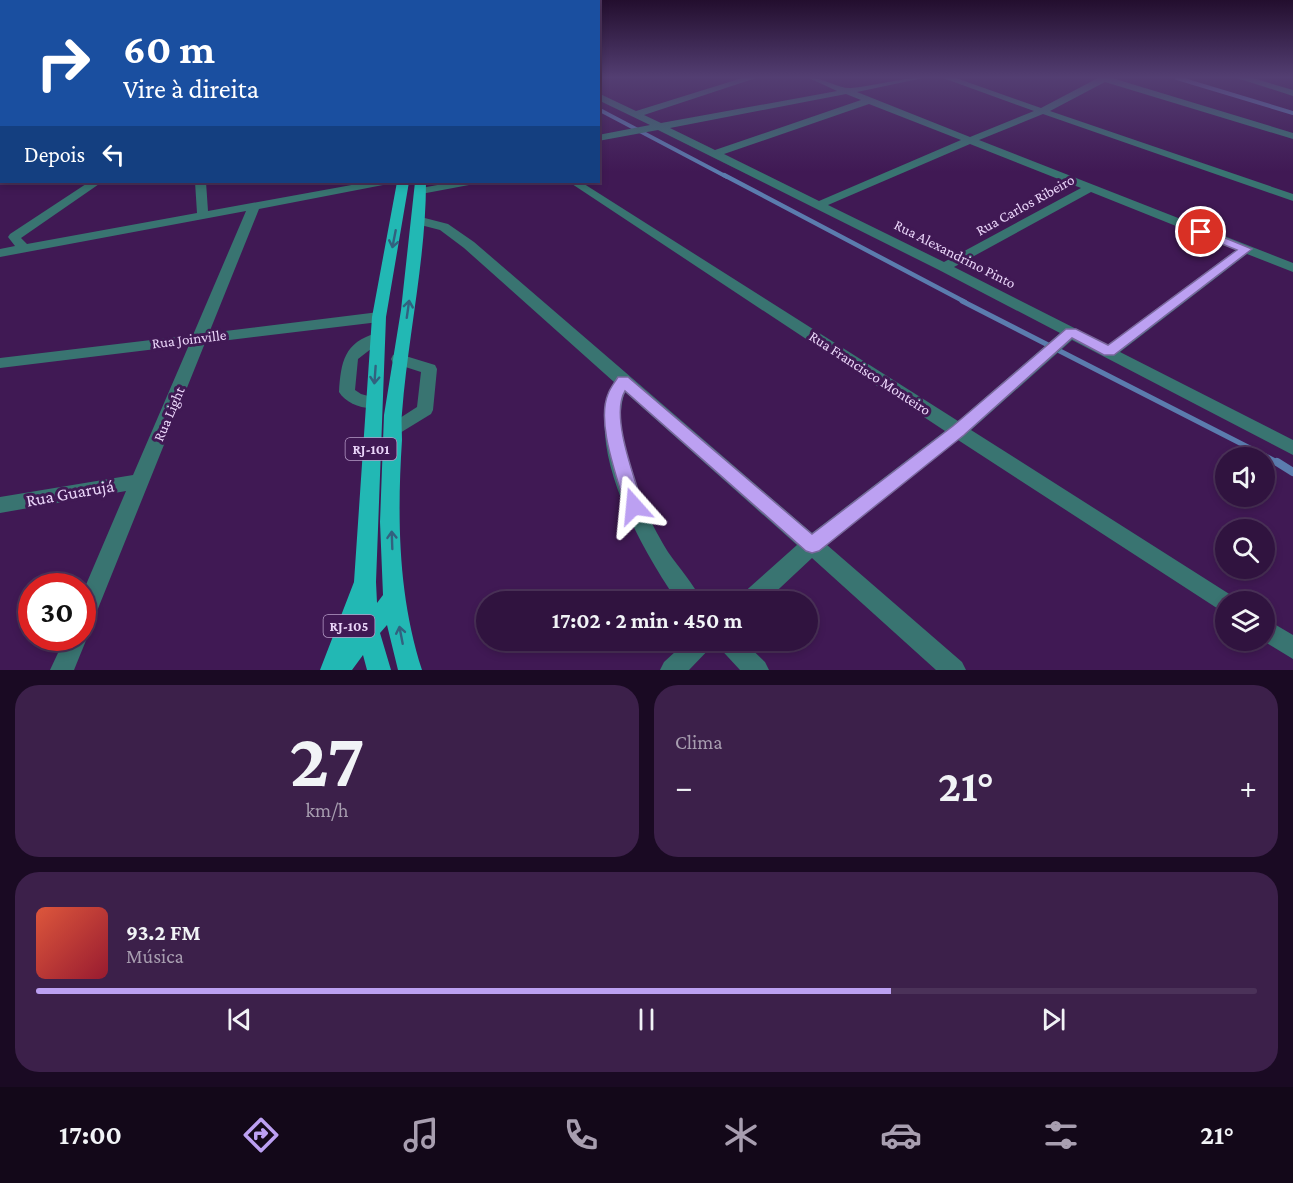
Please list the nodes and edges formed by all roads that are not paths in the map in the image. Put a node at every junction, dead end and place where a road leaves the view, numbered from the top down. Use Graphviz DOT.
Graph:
graph roads {
  1 [pos="627,109"];
  2 [pos="652,109"];
  3 [pos="754,109"];
  4 [pos="844,109"];
  5 [pos="894,109"];
  6 [pos="1033,109"];
  7 [pos="1045,109"];
  8 [pos="1204,109"];
  9 [pos="1040,112"];
  10 [pos="637,114"];
  11 [pos="657,128"];
  12 [pos="1293,136"];
  13 [pos="600,138"];
  14 [pos="972,140"];
  15 [pos="717,153"];
  16 [pos="95,183"];
  17 [pos="200,183"];
  18 [pos="378,183"];
  19 [pos="403,183"];
  20 [pos="456,183"];
  21 [pos="576,183"];
  22 [pos="421,186"];
  23 [pos="1090,188"];
  24 [pos="1293,198"];
  25 [pos="819,205"];
  26 [pos="254,206"];
  27 [pos="203,216"];
  28 [pos="417,220"];
  29 [pos="14,237"];
  30 [pos="0,238"];
  31 [pos="24,249"];
  32 [pos="1246,249"];
  33 [pos="0,253"];
  34 [pos="944,267"];
  35 [pos="1293,268"];
  36 [pos="379,317"];
  37 [pos="358,319"];
  38 [pos="1071,332"];
  39 [pos="201,337"];
  40 [pos="377,338"];
  41 [pos="355,350"];
  42 [pos="1109,352"];
  43 [pos="399,359"];
  44 [pos="0,363"];
  45 [pos="623,381"];
  46 [pos="373,410"];
  47 [pos="394,422"];
  48 [pos="958,431"];
  49 [pos="1293,448"];
  50 [pos="141,481"];
  51 [pos="0,505"];
  52 [pos="812,545"];
  53 [pos="365,582"];
  54 [pos="96,588"];
  55 [pos="683,591"];
  56 [pos="761,591"];
  57 [pos="1215,597"];
  58 [pos="394,599"];
  59 [pos="369,633"];
  60 [pos="1275,636"];
  61 [pos="1293,648"];
  62 [pos="70,651"];
  63 [pos="693,651"];
  64 [pos="737,651"];
  65 [pos="62,670"];
  66 [pos="332,670"];
  67 [pos="337,670"];
  68 [pos="379,670"];
  69 [pos="410,670"];
  70 [pos="672,670"];
  71 [pos="757,670"];
  72 [pos="954,670"];
  1 -- 10 [label="street, Rua Alexandrino Pinto"];
  2 -- 10 [label="street"];
  3 -- 11 [label="street"];
  4 -- 15 [label="street"];
  5 -- 14 [label="street"];
  6 -- 9 [label="street"];
  7 -- 9 [label="street"];
  8 -- 12 [label="street"];
  9 -- 14 [label="street"];
  9 -- 24 [label="street"];
  10 -- 11 [label="street, Rua Alexandrino Pinto"];
  11 -- 13 [label="street"];
  11 -- 15 [label="street, Rua Alexandrino Pinto"];
  14 -- 23 [label="street"];
  14 -- 25 [label="street"];
  15 -- 25 [label="street, Rua Alexandrino Pinto"];
  16 -- 29 [label="street"];
  17 -- 27 [label="street"];
  18 -- 26 [label="street"];
  19 -- 36 [label="main road, RJ-101, one-way"];
  20 -- 22 [label="street"];
  21 -- 48 [label="street, Rua Francisco Monteiro"];
  22 -- 28 [label="main road, RJ-101"];
  23 -- 32 [label="street"];
  23 -- 34 [label="street, Rua Carlos Ribeiro"];
  25 -- 34 [label="street, Rua Alexandrino Pinto"];
  26 -- 27 [label="street"];
  26 -- 39 [label="street, Rua Light"];
  27 -- 31 [label="street"];
  43 -- 28 [label="main road, RJ-101, one-way"];
  28 -- 45 [label="street"];
  29 -- 30 [label="street"];
  29 -- 31 [label="street"];
  31 -- 33 [label="street"];
  32 -- 35 [label="street"];
  32 -- 42 [label="street"];
  34 -- 38 [label="street, Rua Alexandrino Pinto"];
  36 -- 37 [label="street, Rua Joinville"];
  36 -- 40 [label="main road, RJ-101"];
  37 -- 39 [label="street, Rua Joinville"];
  37 -- 41 [label="street"];
  38 -- 42 [label="street, Rua Alexandrino Pinto"];
  38 -- 48 [label="street"];
  39 -- 44 [label="street, Rua Joinville"];
  39 -- 50 [label="street, Rua Light"];
  40 -- 41 [label="street"];
  40 -- 46 [label="main road, RJ-101, one-way"];
  41 -- 46 [label="street"];
  42 -- 49 [label="street, Rua Alexandrino Pinto"];
  43 -- 47 [label="main road, RJ-101"];
  43 -- 47 [label="street"];
  45 -- 52 [label="street"];
  45 -- 55 [label="street"];
  46 -- 47 [label="main road"];
  46 -- 53 [label="main road, RJ-101"];
  58 -- 47 [label="main road, RJ-101, one-way"];
  48 -- 52 [label="street"];
  48 -- 57 [label="street, Rua Francisco Monteiro"];
  50 -- 51 [label="street, Rua Guarujá"];
  50 -- 54 [label="street, Rua Light"];
  52 -- 56 [label="street"];
  52 -- 72 [label="street"];
  53 -- 59 [label="main road, RJ-101"];
  53 -- 66 [label="main road, RJ-105"];
  58 -- 59 [label="main road, RJ-105"];
  69 -- 58 [label="main road, RJ-101, one-way"];
  59 -- 67 [label="main road, RJ-105"];
  59 -- 68 [label="main road, RJ-101"];
  60 -- 61 [label="street"];
  62 -- 65 [label="street"];
  63 -- 70 [label="street"];
  64 -- 71 [label="street"];
}
